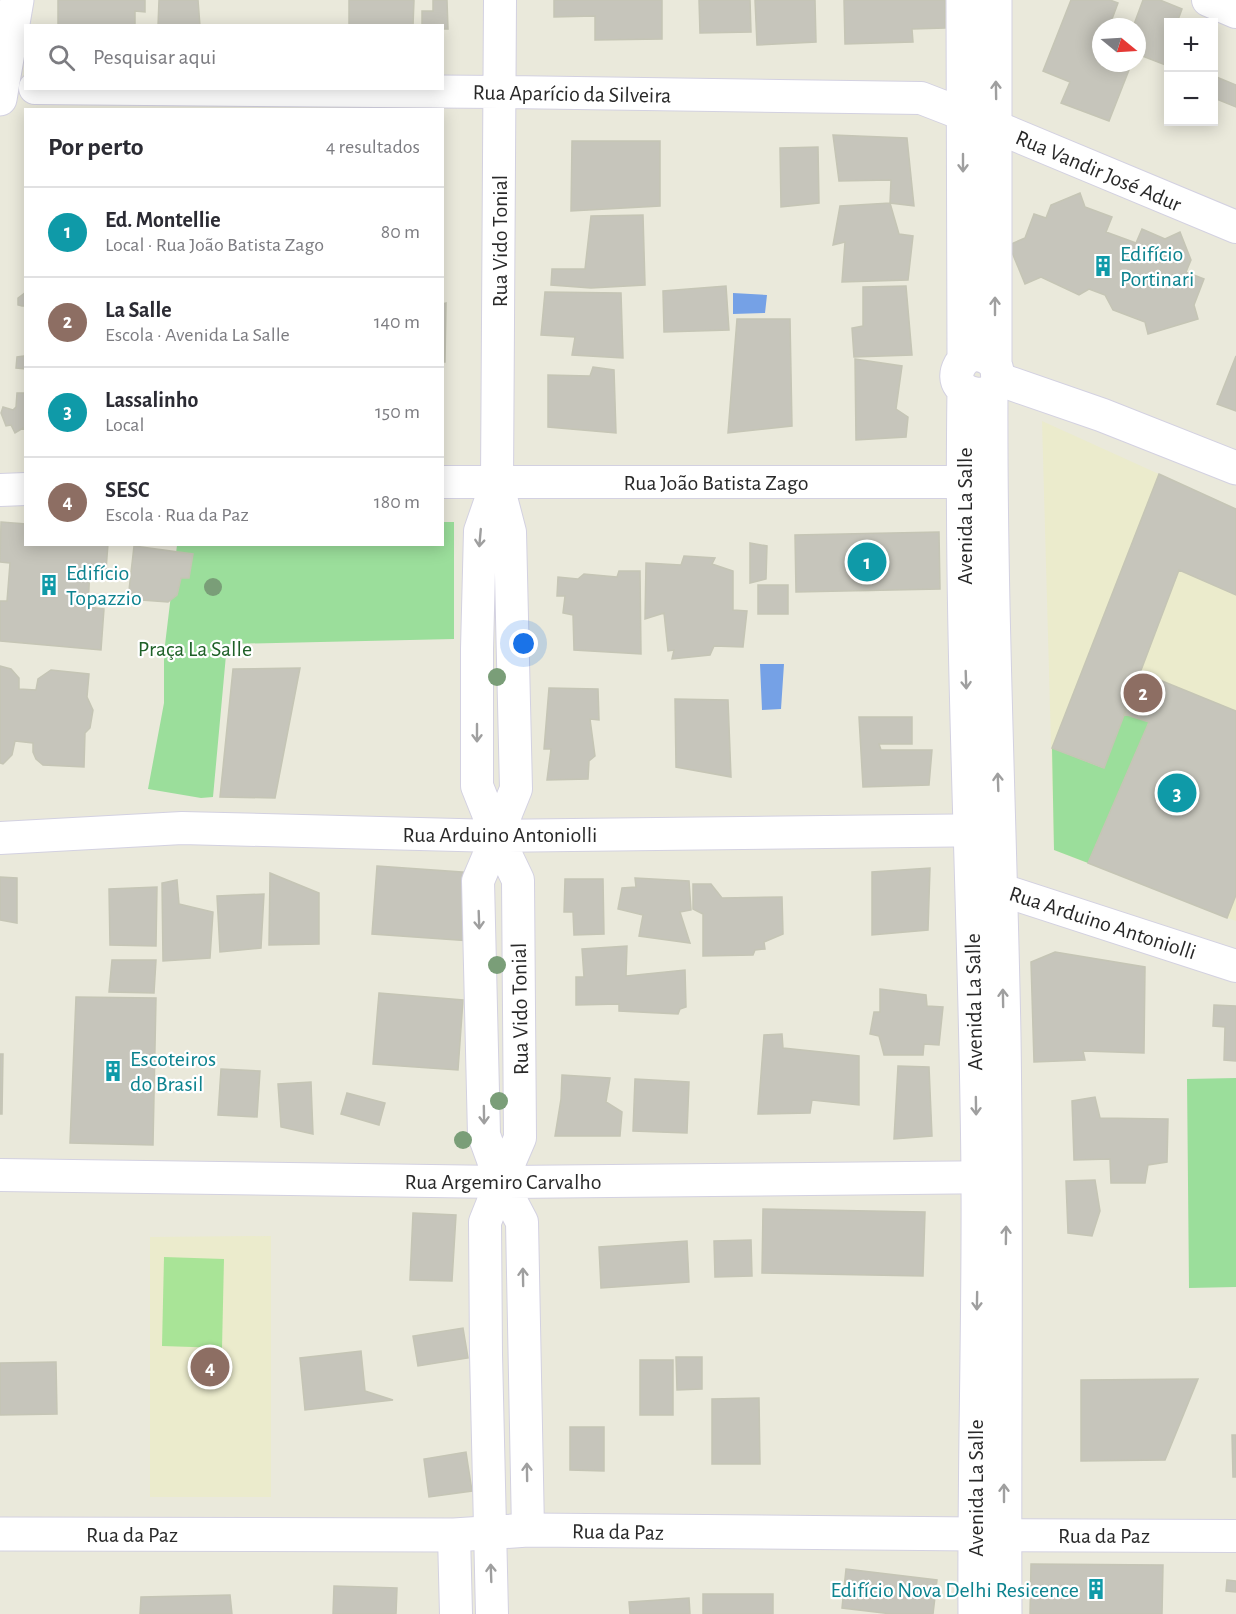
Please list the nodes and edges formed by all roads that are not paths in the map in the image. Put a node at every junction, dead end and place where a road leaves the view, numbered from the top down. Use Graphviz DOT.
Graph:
graph roads {
  1 [pos="17,0"];
  2 [pos="500,0"];
  3 [pos="963,0"];
  4 [pos="995,0"];
  5 [pos="1208,0"];
  6 [pos="1236,12"];
  7 [pos="268,90"];
  8 [pos="9,92"];
  9 [pos="500,92"];
  10 [pos="963,114"];
  11 [pos="996,127"];
  12 [pos="1236,227"];
  13 [pos="982,377"];
  14 [pos="1236,468"];
  15 [pos="444,482"];
  16 [pos="497,482"];
  17 [pos="976,482"];
  18 [pos="24,489"];
  19 [pos="0,490"];
  20 [pos="477,650"];
  21 [pos="513,650"];
  22 [pos="985,830"];
  23 [pos="497,836"];
  24 [pos="0,838"];
  25 [pos="970,880"];
  26 [pos="1002,889"];
  27 [pos="1236,966"];
  28 [pos="519,998"];
  29 [pos="481,999"];
  30 [pos="989,1040"];
  31 [pos="0,1175"];
  32 [pos="992,1177"];
  33 [pos="501,1182"];
  34 [pos="524,1351"];
  35 [pos="486,1354"];
  36 [pos="528,1530"];
  37 [pos="490,1533"];
  38 [pos="0,1534"];
  39 [pos="454,1535"];
  40 [pos="989,1535"];
  41 [pos="1236,1536"];
  42 [pos="456,1614"];
  43 [pos="492,1614"];
  44 [pos="975,1614"];
  45 [pos="1005,1614"];
  1 -- 8 [label="main road"];
  2 -- 9 [label="street, Rua Vido Tonial"];
  3 -- 10 [label="main road, Avenida La Salle"];
  11 -- 4 [label="main road, Avenida La Salle, one-way"];
  5 -- 6 [label="street"];
  7 -- 9 [label="street, Rua Aparício da Silveira"];
  9 -- 10 [label="street, Rua Aparício da Silveira"];
  9 -- 16 [label="street, Rua Vido Tonial"];
  10 -- 11 [label="street, Rua Vandir José Adur"];
  10 -- 13 [label="main road, Avenida La Salle, one-way"];
  11 -- 12 [label="street, Rua Vandir José Adur"];
  13 -- 11 [label="main road, Avenida La Salle, one-way"];
  13 -- 14 [label="main road"];
  13 -- 17 [label="main road, Avenida La Salle"];
  15 -- 16 [label="street, Rua João Batista Zago"];
  16 -- 17 [label="street, Rua João Batista Zago"];
  16 -- 20 [label="street, Rua Vido Tonial, one-way"];
  16 -- 21 [label="street, Rua Vido Tonial"];
  17 -- 22 [label="main road, Avenida La Salle"];
  18 -- 19 [label="street"];
  20 -- 21 [label="street"];
  20 -- 23 [label="street, Rua Vido Tonial, one-way"];
  21 -- 23 [label="street, Rua Vido Tonial"];
  22 -- 23 [label="street, Rua Arduino Antoniolli"];
  22 -- 25 [label="main road, Avenida La Salle"];
  22 -- 26 [label="main road, Avenida La Salle"];
  23 -- 24 [label="street, Rua Arduino Antoniolli"];
  23 -- 28 [label="street, Rua Vido Tonial"];
  23 -- 29 [label="street, Rua Vido Tonial, one-way"];
  25 -- 26 [label="street, Rua Arduino Antoniolli"];
  25 -- 30 [label="main road, Avenida La Salle"];
  26 -- 27 [label="street, Rua Arduino Antoniolli"];
  30 -- 26 [label="main road, Avenida La Salle, one-way"];
  28 -- 29 [label="street"];
  28 -- 33 [label="street, Rua Vido Tonial"];
  29 -- 33 [label="street, Rua Vido Tonial, one-way"];
  30 -- 32 [label="main road, Avenida La Salle"];
  31 -- 33 [label="street, Rua Argemiro Carvalho"];
  32 -- 33 [label="street, Rua Argemiro Carvalho"];
  32 -- 40 [label="main road, Avenida La Salle"];
  34 -- 33 [label="street, Rua Vido Tonial, one-way"];
  33 -- 35 [label="street, Rua Vido Tonial"];
  34 -- 35 [label="street"];
  36 -- 34 [label="street, Rua Vido Tonial, one-way"];
  35 -- 37 [label="street, Rua Vido Tonial"];
  36 -- 37 [label="main road, Rua da Paz"];
  36 -- 40 [label="main road, Rua da Paz"];
  37 -- 39 [label="main road, Rua da Paz"];
  43 -- 37 [label="street, Rua Vido Tonial, one-way"];
  38 -- 39 [label="main road, Rua da Paz"];
  39 -- 42 [label="street"];
  40 -- 41 [label="street, Rua da Paz"];
  40 -- 44 [label="main road, Avenida La Salle"];
  40 -- 45 [label="main road, Avenida La Salle"];
}
